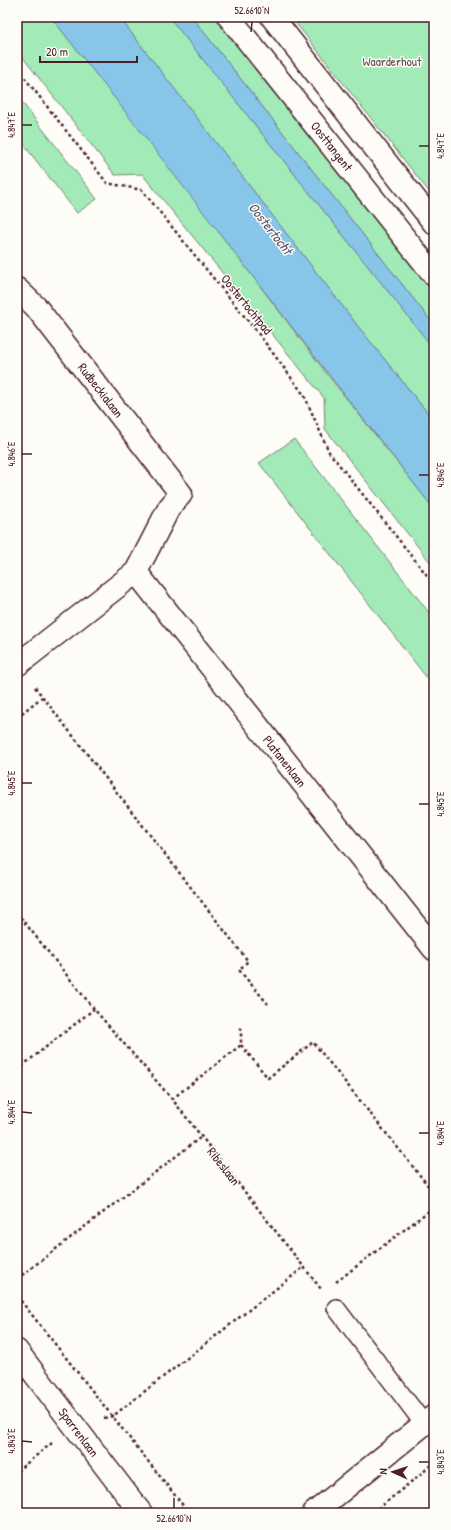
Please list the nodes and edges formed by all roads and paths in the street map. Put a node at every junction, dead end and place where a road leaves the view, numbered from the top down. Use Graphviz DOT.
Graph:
graph roads {
  1 [pos="229,17"];
  2 [pos="272,17"];
  3 [pos="17,68"];
  4 [pos="434,223"];
  5 [pos="434,275"];
  6 [pos="17,289"];
  7 [pos="136,572"];
  8 [pos="434,584"];
  9 [pos="17,665"];
  10 [pos="42,697"];
  11 [pos="17,717"];
  12 [pos="17,913"];
  13 [pos="434,949"];
  14 [pos="268,1004"];
  15 [pos="94,1009"];
  16 [pos="241,1026"];
  17 [pos="241,1045"];
  18 [pos="17,1070"];
  19 [pos="172,1099"];
  20 [pos="201,1136"];
  21 [pos="434,1193"];
  22 [pos="434,1207"];
  23 [pos="304,1267"];
  24 [pos="17,1280"];
  25 [pos="324,1292"];
  26 [pos="17,1296"];
  27 [pos="336,1308"];
  28 [pos="17,1351"];
  29 [pos="112,1416"];
  30 [pos="429,1420"];
  31 [pos="74,1426"];
  32 [pos="434,1463"];
  33 [pos="17,1471"];
  34 [pos="141,1513"];
  35 [pos="189,1513"];
  36 [pos="314,1513"];
  37 [pos="373,1513"];
  1 -- 5 [label="street, Oosttangent"];
  2 -- 4 [label="street"];
  3 -- 8 [label="path, Oostertochtpad"];
  6 -- 7 [label="street, Rudbeckialaan"];
  7 -- 9 [label="street"];
  7 -- 13 [label="street, Platanenlaan"];
  9 -- 10 [label="path"];
  10 -- 11 [label="path"];
  10 -- 14 [label="path"];
  12 -- 15 [label="path, Ribeslaan"];
  15 -- 18 [label="path"];
  15 -- 19 [label="path, Ribeslaan"];
  16 -- 17 [label="path"];
  17 -- 19 [label="path"];
  17 -- 21 [label="path"];
  19 -- 20 [label="path, Ribeslaan"];
  20 -- 23 [label="path, Ribeslaan"];
  20 -- 24 [label="path"];
  22 -- 25 [label="path"];
  23 -- 25 [label="path, Ribeslaan"];
  23 -- 29 [label="path"];
  25 -- 27 [label="path, Ribeslaan"];
  26 -- 29 [label="path"];
  27 -- 30 [label="lane"];
  28 -- 31 [label="street, Sparrenlaan"];
  29 -- 31 [label="path"];
  29 -- 35 [label="path"];
  30 -- 36 [label="street"];
  31 -- 33 [label="path"];
  31 -- 34 [label="street, Sparrenlaan"];
  32 -- 37 [label="path"];
}
